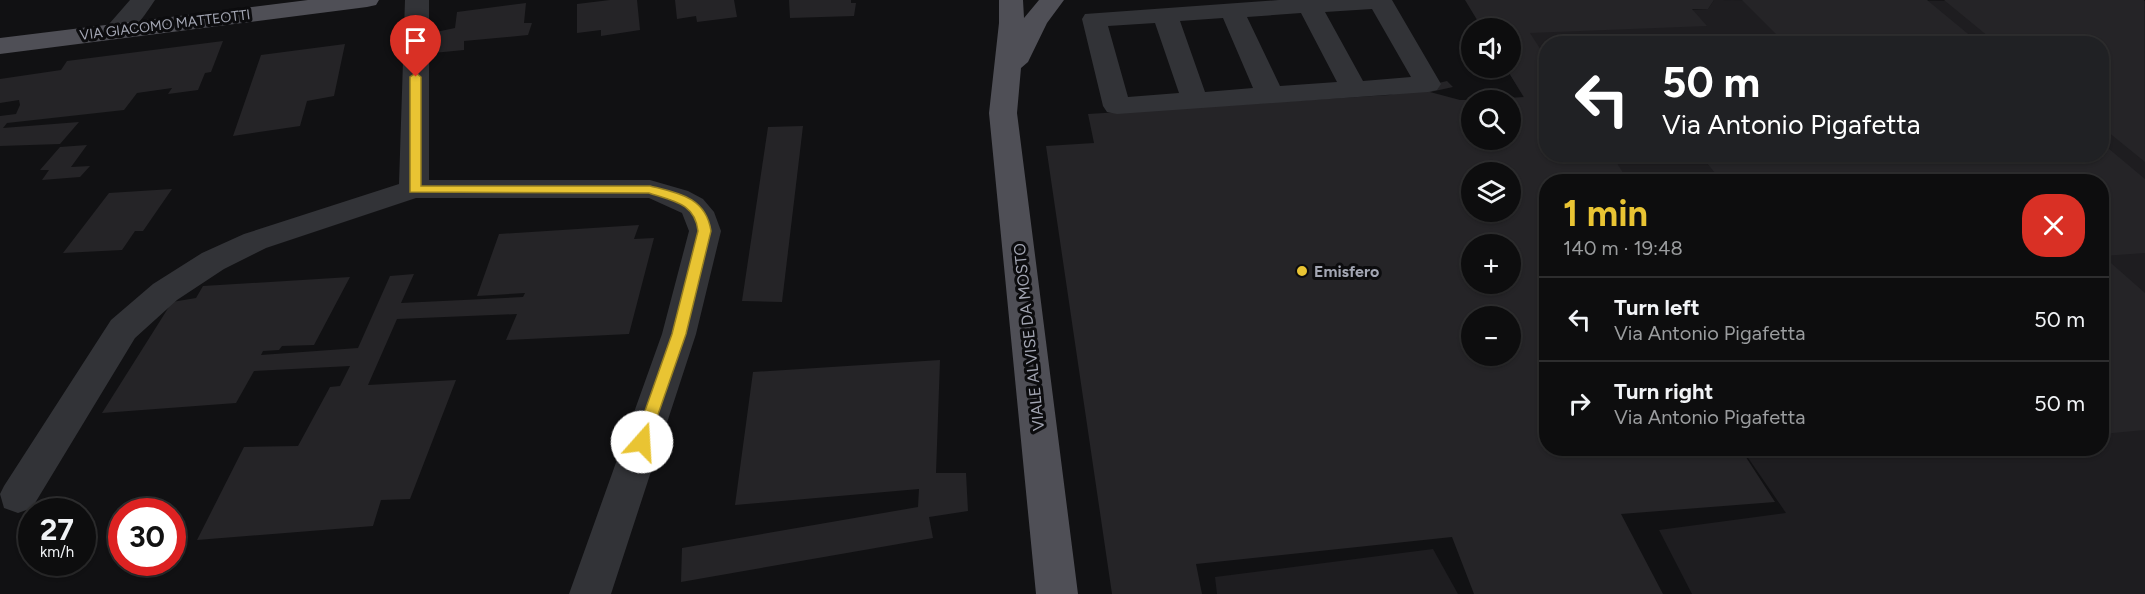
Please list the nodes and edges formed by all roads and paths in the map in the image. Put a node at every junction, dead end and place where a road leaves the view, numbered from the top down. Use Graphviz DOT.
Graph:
graph roads {
  1 [pos="143,0"];
  2 [pos="367,0"];
  3 [pos="417,0"];
  4 [pos="1011,0"];
  5 [pos="1052,0"];
  6 [pos="1307,3"];
  7 [pos="1232,10"];
  8 [pos="1165,15"];
  9 [pos="116,32"];
  10 [pos="0,46"];
  11 [pos="1008,80"];
  12 [pos="1354,90"];
  13 [pos="1270,95"];
  14 [pos="1195,101"];
  15 [pos="414,189"];
  16 [pos="18,497"];
  17 [pos="590,594"];
  18 [pos="1057,594"];
  1 -- 9 [label="street"];
  2 -- 9 [label="main road, VIA GIACOMO MATTEOTTI"];
  3 -- 15 [label="street"];
  4 -- 11 [label="main road, VIALE ALVISE DA MOSTO"];
  5 -- 11 [label="main road, VIALE ALVISE DA MOSTO"];
  6 -- 7 [label="street"];
  6 -- 12 [label="street"];
  6 -- 12 [label="street"];
  7 -- 8 [label="street"];
  7 -- 13 [label="street"];
  8 -- 14 [label="street"];
  8 -- 14 [label="street"];
  9 -- 10 [label="main road, VIA GIACOMO MATTEOTTI"];
  11 -- 18 [label="main road, VIALE ALVISE DA MOSTO"];
  12 -- 13 [label="street"];
  13 -- 14 [label="street"];
  15 -- 16 [label="street"];
  15 -- 17 [label="street"];
}
